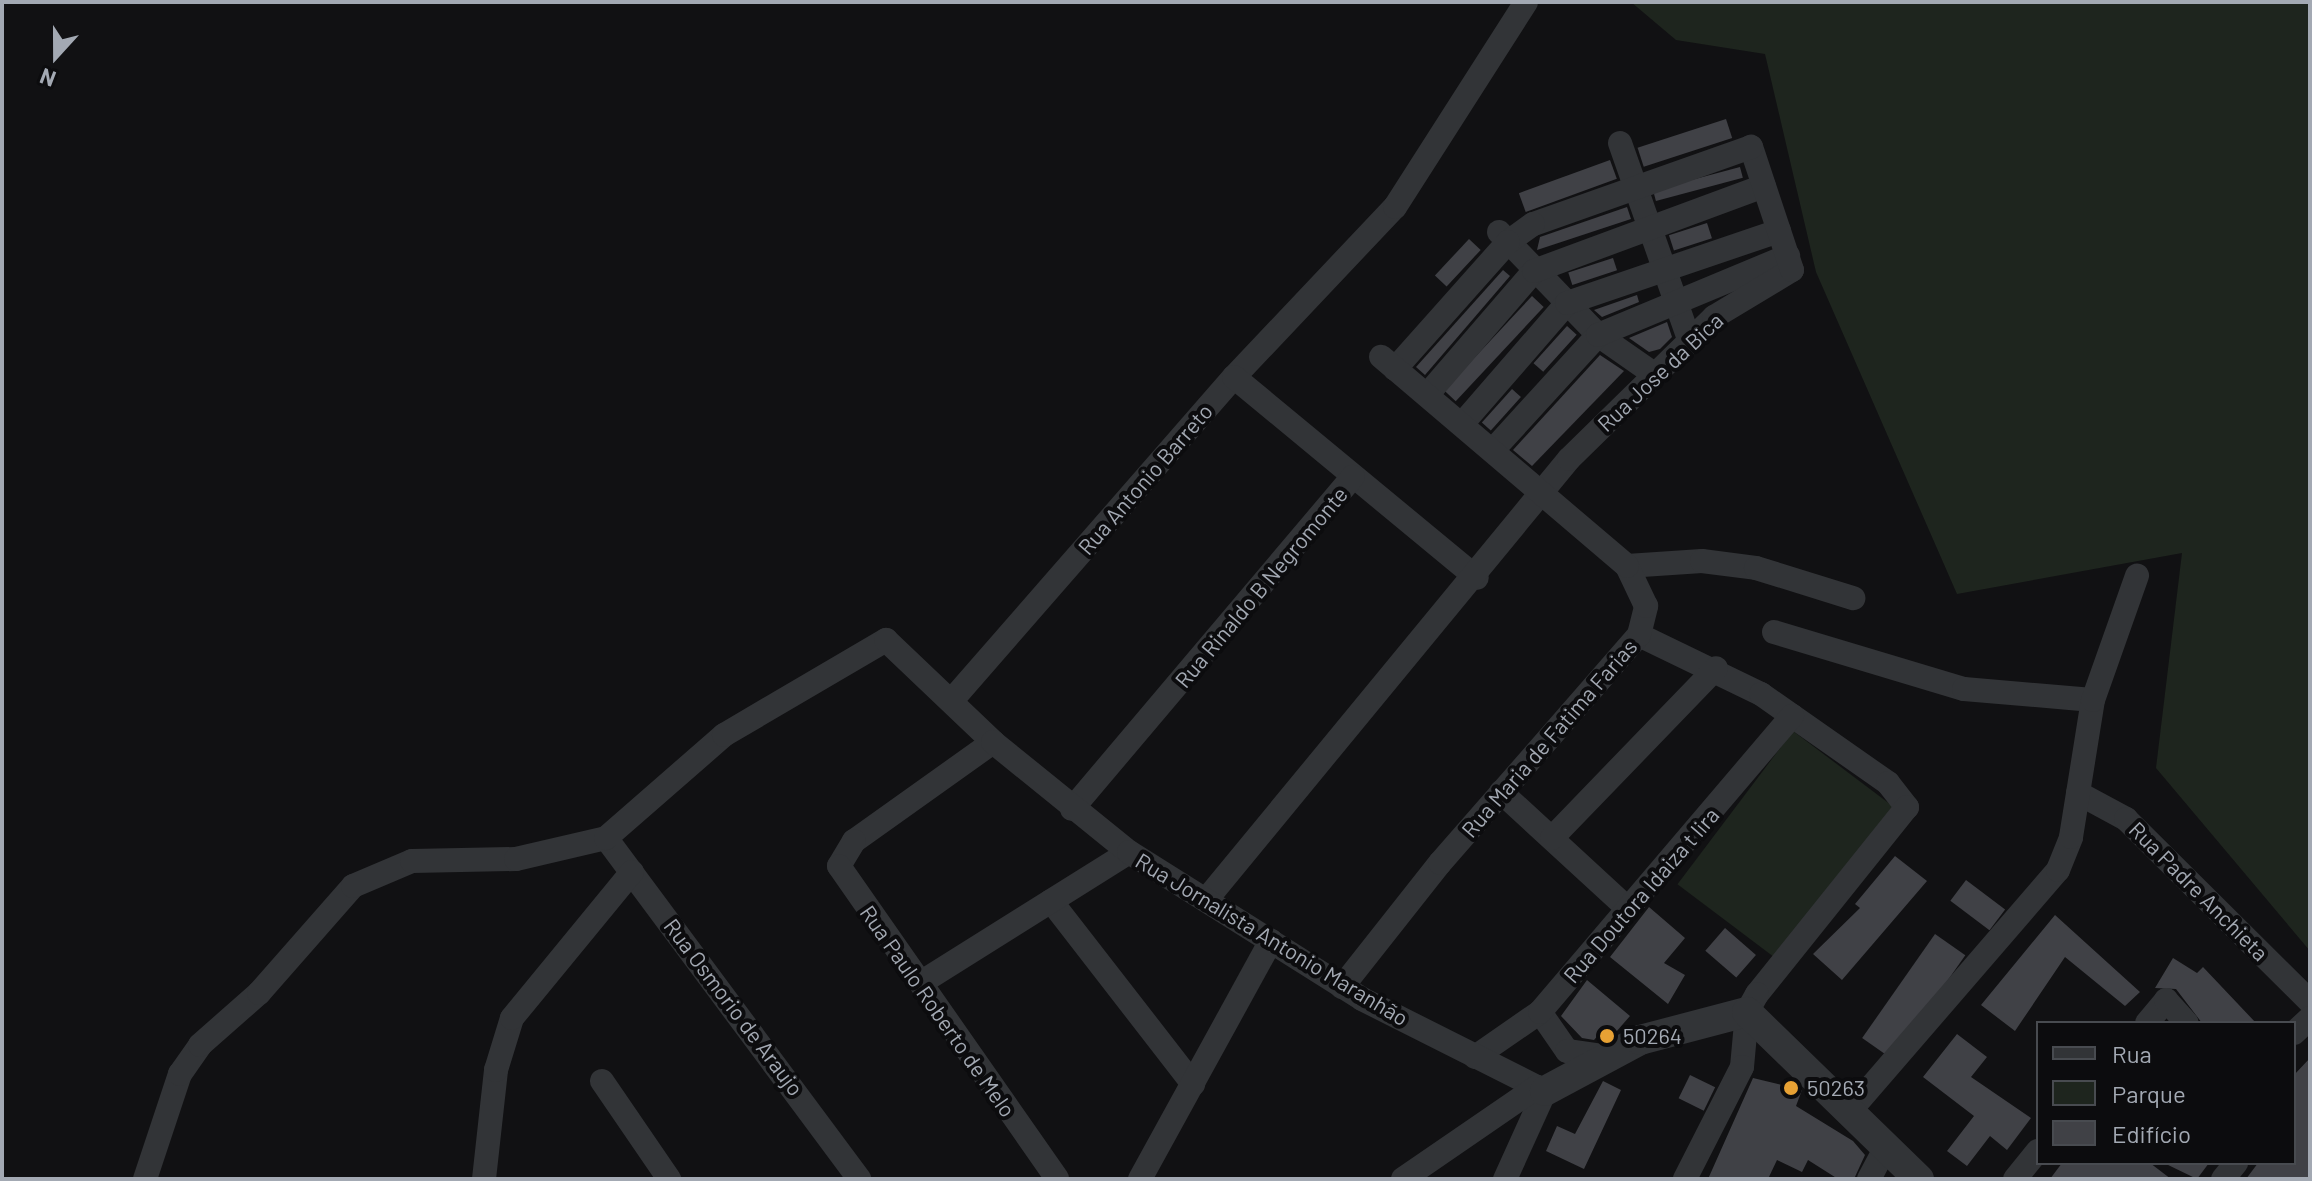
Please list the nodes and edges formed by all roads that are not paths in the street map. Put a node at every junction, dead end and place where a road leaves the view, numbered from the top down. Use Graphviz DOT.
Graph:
graph roads {
  1 [pos="1526,2"];
  2 [pos="1620,143"];
  3 [pos="1764,186"];
  4 [pos="1634,187"];
  5 [pos="1647,226"];
  6 [pos="1779,231"];
  7 [pos="1503,237"];
  8 [pos="1790,263"];
  9 [pos="1661,268"];
  10 [pos="1534,271"];
  11 [pos="1567,303"];
  12 [pos="1677,304"];
  13 [pos="1598,335"];
  14 [pos="1689,339"];
  15 [pos="1654,374"];
  16 [pos="1234,377"];
  17 [pos="1427,395"];
  18 [pos="1462,424"];
  19 [pos="1493,450"];
  20 [pos="1353,477"];
  21 [pos="1543,491"];
  22 [pos="1627,566"];
  23 [pos="2137,576"];
  24 [pos="1477,578"];
  25 [pos="1853,598"];
  26 [pos="1774,632"];
  27 [pos="1639,635"];
  28 [pos="1716,668"];
  29 [pos="953,699"];
  30 [pos="2093,700"];
  31 [pos="1792,716"];
  32 [pos="993,742"];
  33 [pos="1501,792"];
  34 [pos="2078,793"];
  35 [pos="1072,809"];
  36 [pos="606,838"];
  37 [pos="1552,838"];
  38 [pos="1129,852"];
  39 [pos="632,872"];
  40 [pos="1206,900"];
  41 [pos="1051,901"];
  42 [pos="1627,908"];
  43 [pos="1271,941"];
  44 [pos="922,982"];
  45 [pos="1342,987"];
  46 [pos="2310,1002"];
  47 [pos="1540,1012"];
  48 [pos="1747,1012"];
  49 [pos="2149,1021"];
  50 [pos="2185,1021"];
  51 [pos="1604,1056"];
  52 [pos="1475,1057"];
  53 [pos="602,1081"];
  54 [pos="1193,1084"];
  55 [pos="1541,1089"];
  56 [pos="1850,1111"];
  57 [pos="1886,1147"];
  58 [pos="2036,1153"];
  59 [pos="145,1179"];
  60 [pos="484,1179"];
  61 [pos="669,1179"];
  62 [pos="859,1179"];
  63 [pos="1057,1179"];
  64 [pos="1140,1179"];
  65 [pos="1403,1179"];
  66 [pos="1505,1179"];
  67 [pos="1685,1179"];
  68 [pos="1869,1179"];
  69 [pos="1919,1179"];
  70 [pos="2015,1179"];
  1 -- 16 [label="street, Rua Antonio Barreto"];
  2 -- 4 [label="street"];
  3 -- 4 [label="street"];
  3 -- 5 [label="street"];
  3 -- 6 [label="street"];
  4 -- 5 [label="street"];
  4 -- 7 [label="street"];
  5 -- 9 [label="street"];
  5 -- 10 [label="street"];
  6 -- 8 [label="street"];
  6 -- 9 [label="street"];
  7 -- 10 [label="street"];
  7 -- 17 [label="street, Rua Maria de Fatima Farias"];
  8 -- 12 [label="street"];
  8 -- 14 [label="street, Rua Jose da Bica"];
  9 -- 11 [label="street"];
  9 -- 12 [label="street"];
  10 -- 11 [label="street"];
  10 -- 17 [label="street"];
  11 -- 13 [label="street"];
  11 -- 18 [label="street"];
  12 -- 13 [label="street"];
  12 -- 14 [label="street"];
  13 -- 15 [label="street"];
  13 -- 19 [label="street"];
  14 -- 15 [label="street, Rua Jose da Bica"];
  15 -- 21 [label="street, Rua Jose da Bica"];
  16 -- 20 [label="street"];
  16 -- 29 [label="street, Rua Antonio Barreto"];
  17 -- 18 [label="street, Rua Maria de Fatima Farias"];
  18 -- 19 [label="street, Rua Maria de Fatima Farias"];
  19 -- 21 [label="street, Rua Maria de Fatima Farias"];
  20 -- 24 [label="street, Rua Rinaldo B Negromonte"];
  20 -- 35 [label="street, Rua Rinaldo B Negromonte"];
  21 -- 22 [label="street, Rua Maria de Fatima Farias"];
  21 -- 24 [label="street, Rua Jose da Bica"];
  22 -- 25 [label="street"];
  22 -- 27 [label="street, Rua Maria de Fatima Farias"];
  23 -- 30 [label="street"];
  24 -- 40 [label="street"];
  26 -- 30 [label="street"];
  27 -- 28 [label="street"];
  27 -- 33 [label="street, Rua Maria de Fatima Farias"];
  28 -- 31 [label="street"];
  28 -- 37 [label="street"];
  29 -- 32 [label="street, Rua Jornalista Antonio Maranhão"];
  29 -- 36 [label="street, Rua Jornalista Antonio Maranhão"];
  30 -- 34 [label="street"];
  31 -- 42 [label="street, Rua Doutora Idaiza t lira"];
  31 -- 48 [label="street"];
  32 -- 35 [label="street, Rua Jornalista Antonio Maranhão"];
  32 -- 44 [label="street, Rua Paulo Roberto de Melo"];
  33 -- 37 [label="street"];
  33 -- 45 [label="street, Rua Maria de Fatima Farias"];
  34 -- 46 [label="street, Rua Padre Anchieta"];
  34 -- 56 [label="street"];
  35 -- 38 [label="street, Rua Jornalista Antonio Maranhão"];
  36 -- 39 [label="street, Rua Osmorio de Araujo"];
  36 -- 59 [label="street"];
  37 -- 42 [label="street"];
  38 -- 40 [label="street, Rua Jornalista Antonio Maranhão"];
  38 -- 41 [label="street"];
  39 -- 60 [label="street"];
  39 -- 62 [label="street, Rua Osmorio de Araujo"];
  40 -- 43 [label="street, Rua Jornalista Antonio Maranhão"];
  41 -- 44 [label="street"];
  41 -- 54 [label="street"];
  42 -- 47 [label="street, Rua Doutora Idaiza t lira"];
  43 -- 45 [label="street, Rua Jornalista Antonio Maranhão"];
  43 -- 54 [label="street"];
  44 -- 63 [label="street, Rua Paulo Roberto de Melo"];
  45 -- 52 [label="street, Rua Jornalista Antonio Maranhão"];
  47 -- 51 [label="street"];
  47 -- 52 [label="street, Rua Doutora Idaiza t lira"];
  48 -- 51 [label="street"];
  48 -- 56 [label="street"];
  48 -- 67 [label="street"];
  49 -- 50 [label="street"];
  51 -- 55 [label="street"];
  52 -- 55 [label="street, Rua Jornalista Antonio Maranhão"];
  53 -- 61 [label="street"];
  54 -- 64 [label="street"];
  55 -- 65 [label="street"];
  55 -- 66 [label="street"];
  56 -- 57 [label="street"];
  57 -- 68 [label="street"];
  57 -- 69 [label="street"];
  58 -- 70 [label="street"];
}
